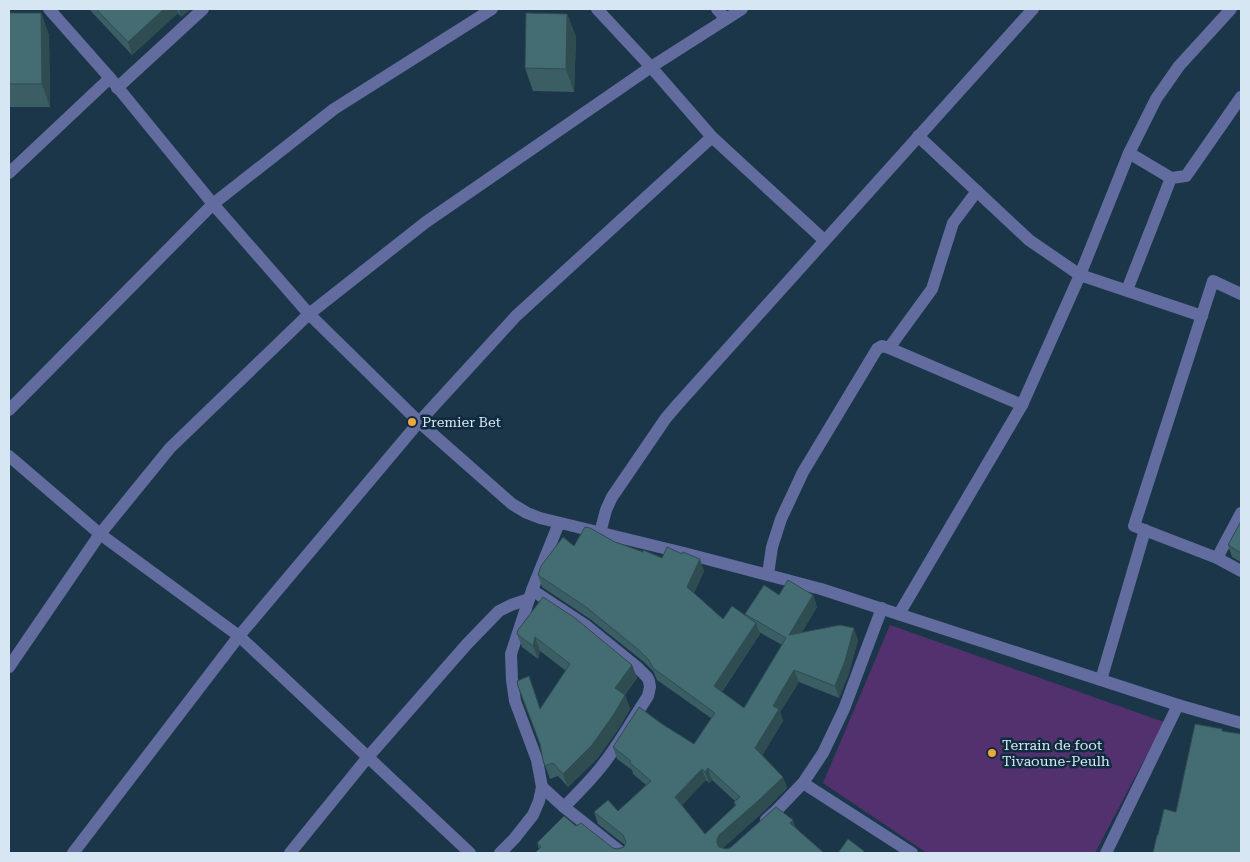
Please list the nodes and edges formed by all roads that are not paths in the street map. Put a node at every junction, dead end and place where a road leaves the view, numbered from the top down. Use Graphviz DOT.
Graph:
graph roads {
  1 [pos="49,9"];
  2 [pos="203,9"];
  3 [pos="492,9"];
  4 [pos="597,9"];
  5 [pos="717,9"];
  6 [pos="742,9"];
  7 [pos="1033,9"];
  8 [pos="1232,9"];
  9 [pos="726,19"];
  10 [pos="651,66"];
  11 [pos="114,83"];
  12 [pos="1241,97"];
  13 [pos="918,136"];
  14 [pos="712,137"];
  15 [pos="1129,153"];
  16 [pos="9,173"];
  17 [pos="1171,178"];
  18 [pos="977,191"];
  19 [pos="213,204"];
  20 [pos="824,240"];
  21 [pos="1080,275"];
  22 [pos="1126,290"];
  23 [pos="1241,294"];
  24 [pos="309,314"];
  25 [pos="1202,316"];
  26 [pos="889,348"];
  27 [pos="1022,405"];
  28 [pos="9,410"];
  29 [pos="419,422"];
  30 [pos="9,456"];
  31 [pos="1241,513"];
  32 [pos="559,523"];
  33 [pos="1145,530"];
  34 [pos="600,533"];
  35 [pos="100,534"];
  36 [pos="1217,558"];
  37 [pos="1241,571"];
  38 [pos="768,574"];
  39 [pos="530,594"];
  40 [pos="882,608"];
  41 [pos="900,614"];
  42 [pos="239,636"];
  43 [pos="9,667"];
  44 [pos="1102,680"];
  45 [pos="1178,705"];
  46 [pos="1241,723"];
  47 [pos="368,758"];
  48 [pos="803,783"];
  49 [pos="542,787"];
  50 [pos="564,807"];
  51 [pos="756,829"];
  52 [pos="74,853"];
  53 [pos="290,853"];
  54 [pos="470,853"];
  55 [pos="500,853"];
  56 [pos="622,853"];
  57 [pos="912,853"];
  58 [pos="1106,853"];
  1 -- 11 [label="street"];
  2 -- 11 [label="street"];
  3 -- 19 [label="street"];
  4 -- 10 [label="street"];
  5 -- 9 [label="street"];
  6 -- 9 [label="street"];
  7 -- 13 [label="street"];
  8 -- 15 [label="street"];
  9 -- 10 [label="street"];
  10 -- 14 [label="street"];
  10 -- 24 [label="street"];
  11 -- 16 [label="street"];
  11 -- 19 [label="street"];
  12 -- 17 [label="street"];
  13 -- 18 [label="street"];
  13 -- 20 [label="street"];
  14 -- 20 [label="street"];
  14 -- 29 [label="street"];
  15 -- 17 [label="street"];
  15 -- 21 [label="street"];
  17 -- 22 [label="street"];
  18 -- 21 [label="street"];
  18 -- 26 [label="street"];
  19 -- 24 [label="street"];
  19 -- 28 [label="street"];
  20 -- 34 [label="street"];
  21 -- 22 [label="street"];
  21 -- 27 [label="street"];
  22 -- 25 [label="street"];
  23 -- 25 [label="street"];
  24 -- 29 [label="street"];
  24 -- 35 [label="street"];
  25 -- 33 [label="street"];
  26 -- 27 [label="street"];
  26 -- 38 [label="street"];
  27 -- 41 [label="street"];
  29 -- 32 [label="street"];
  29 -- 42 [label="street"];
  30 -- 35 [label="street"];
  31 -- 36 [label="street"];
  32 -- 34 [label="street"];
  32 -- 39 [label="street"];
  33 -- 36 [label="street"];
  33 -- 44 [label="street"];
  34 -- 38 [label="street"];
  35 -- 42 [label="street"];
  35 -- 43 [label="street"];
  36 -- 37 [label="street"];
  38 -- 40 [label="street"];
  39 -- 47 [label="street"];
  39 -- 49 [label="street"];
  39 -- 50 [label="street"];
  40 -- 41 [label="street"];
  40 -- 48 [label="street"];
  41 -- 44 [label="street"];
  42 -- 47 [label="street"];
  42 -- 52 [label="street"];
  44 -- 45 [label="street"];
  45 -- 46 [label="street"];
  45 -- 58 [label="street"];
  47 -- 53 [label="street"];
  47 -- 54 [label="street"];
  48 -- 51 [label="street"];
  48 -- 57 [label="street"];
  49 -- 50 [label="street"];
  49 -- 55 [label="street"];
  50 -- 56 [label="street"];
}
